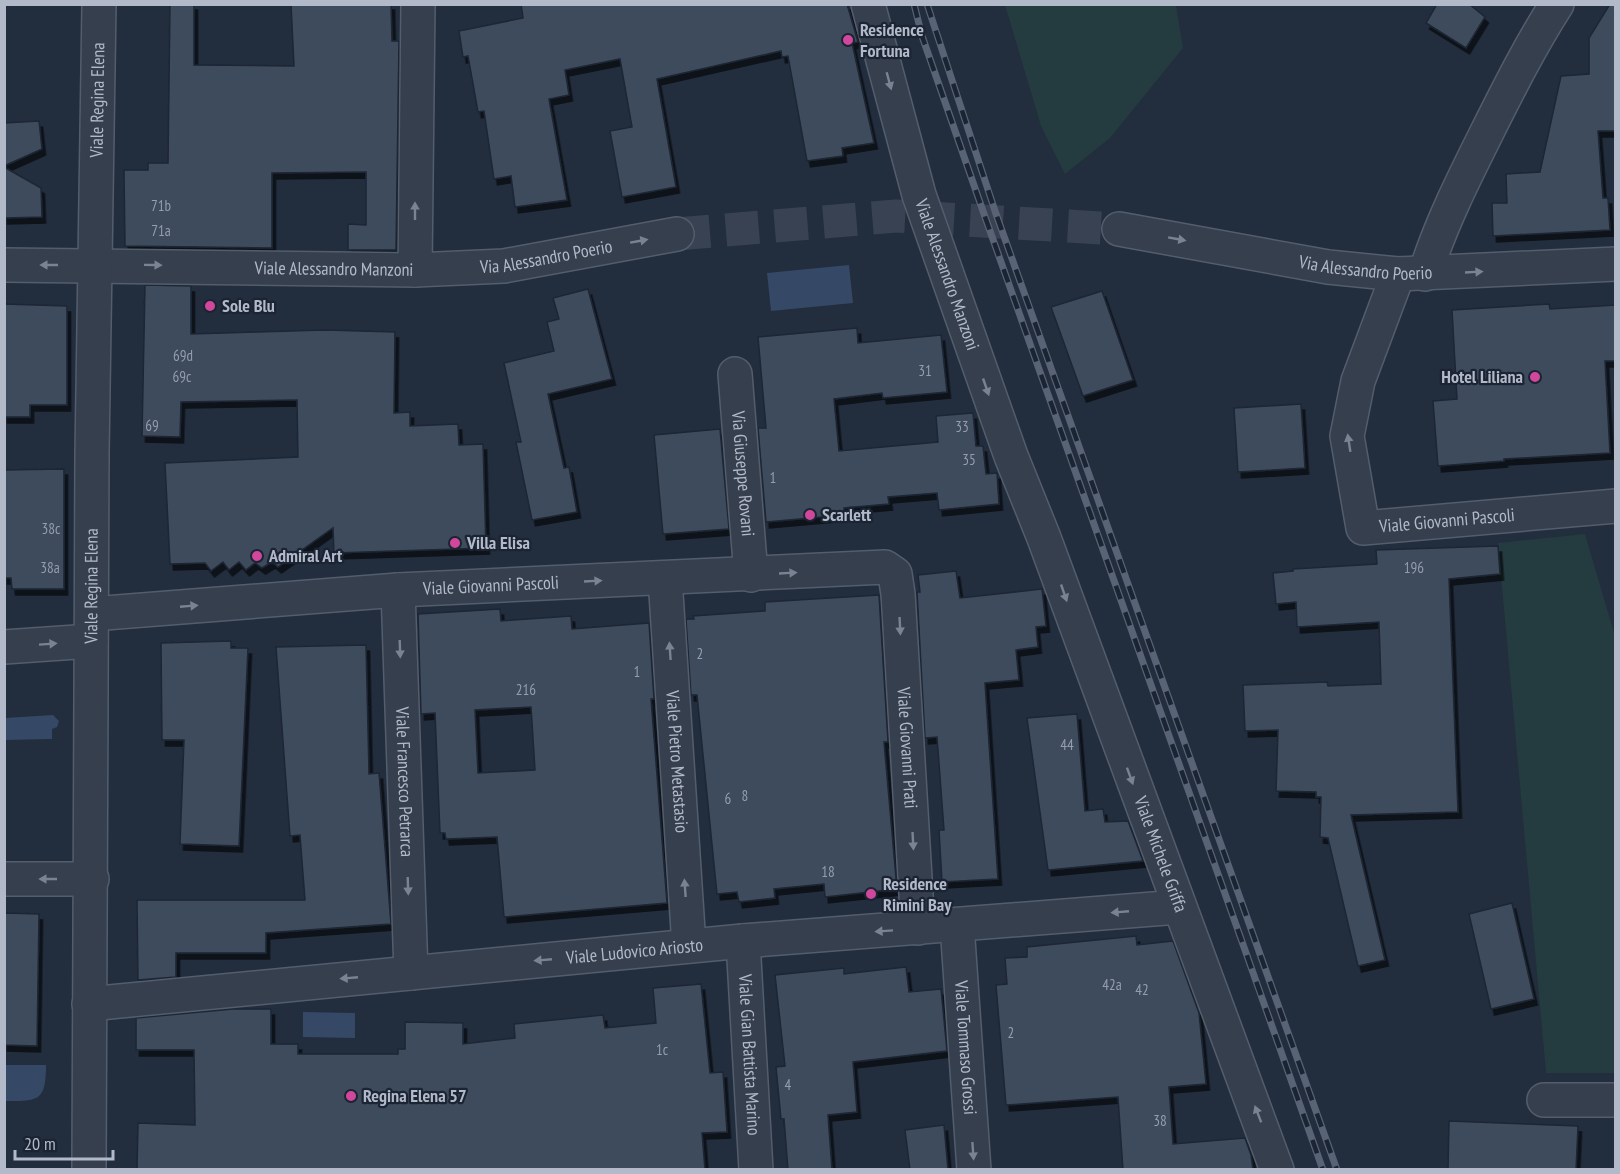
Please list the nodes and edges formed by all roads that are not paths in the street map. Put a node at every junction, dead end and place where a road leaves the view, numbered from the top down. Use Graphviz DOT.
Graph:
graph roads {
  1 [pos="99,4"];
  2 [pos="418,4"];
  3 [pos="868,4"];
  4 [pos="1557,4"];
  5 [pos="1119,229"];
  6 [pos="677,234"];
  7 [pos="1616,264"];
  8 [pos="4,265"];
  9 [pos="94,266"];
  10 [pos="415,270"];
  11 [pos="1412,274"];
  12 [pos="735,374"];
  13 [pos="1616,506"];
  14 [pos="1044,538"];
  15 [pos="891,569"];
  16 [pos="751,575"];
  17 [pos="665,578"];
  18 [pos="398,590"];
  19 [pos="92,628"];
  20 [pos="4,647"];
  21 [pos="4,879"];
  22 [pos="92,879"];
  23 [pos="1179,907"];
  24 [pos="957,926"];
  25 [pos="918,928"];
  26 [pos="743,941"];
  27 [pos="689,946"];
  28 [pos="411,973"];
  29 [pos="89,1004"];
  30 [pos="1544,1100"];
  31 [pos="1616,1100"];
  32 [pos="89,1170"];
  33 [pos="756,1170"];
  34 [pos="974,1170"];
  35 [pos="1277,1170"];
  1 -- 9 [label="street, Viale Regina Elena"];
  10 -- 2 [label="street, Viale Alessandro Manzoni, one-way"];
  3 -- 14 [label="street, Viale Alessandro Manzoni, one-way"];
  4 -- 11 [label="street, Viale Giovanni Pascoli"];
  5 -- 11 [label="street, Via Alessandro Poerio, one-way"];
  10 -- 6 [label="street, Via Alessandro Poerio, one-way"];
  11 -- 7 [label="street, Via Alessandro Poerio, one-way"];
  9 -- 8 [label="street, Viale Alessandro Manzoni, one-way"];
  9 -- 10 [label="street, Viale Alessandro Manzoni, one-way"];
  9 -- 19 [label="street, Viale Regina Elena"];
  13 -- 11 [label="street, Viale Giovanni Pascoli, one-way"];
  12 -- 16 [label="street, Via Giuseppe Rovani"];
  14 -- 23 [label="street, Viale Michele Griffa, one-way"];
  16 -- 15 [label="street, Viale Giovanni Pascoli, one-way"];
  15 -- 25 [label="street, Viale Giovanni Prati, one-way"];
  16 -- 17 [label="street, Viale Giovanni Pascoli"];
  18 -- 17 [label="street, Viale Giovanni Pascoli, one-way"];
  27 -- 17 [label="street, Viale Pietro Metastasio, one-way"];
  19 -- 18 [label="street, Viale Giovanni Pascoli, one-way"];
  18 -- 28 [label="street, Viale Francesco Petrarca, one-way"];
  20 -- 19 [label="street, Viale Giovanni Pascoli, one-way"];
  19 -- 22 [label="street, Viale Regina Elena"];
  22 -- 21 [label="street, one-way"];
  22 -- 29 [label="street, Viale Regina Elena"];
  23 -- 24 [label="street, Viale Ludovico Ariosto, one-way"];
  35 -- 23 [label="street, Viale Michele Griffa, one-way"];
  24 -- 25 [label="street, Viale Ludovico Ariosto"];
  24 -- 34 [label="street, Viale Tommaso Grossi, one-way"];
  25 -- 26 [label="street, Viale Ludovico Ariosto, one-way"];
  26 -- 27 [label="street, Viale Ludovico Ariosto"];
  26 -- 33 [label="street, Viale Gian Battista Marino"];
  27 -- 28 [label="street, Viale Ludovico Ariosto, one-way"];
  28 -- 29 [label="street, Viale Ludovico Ariosto, one-way"];
  29 -- 32 [label="street, Viale Regina Elena"];
  30 -- 31 [label="street"];
}
